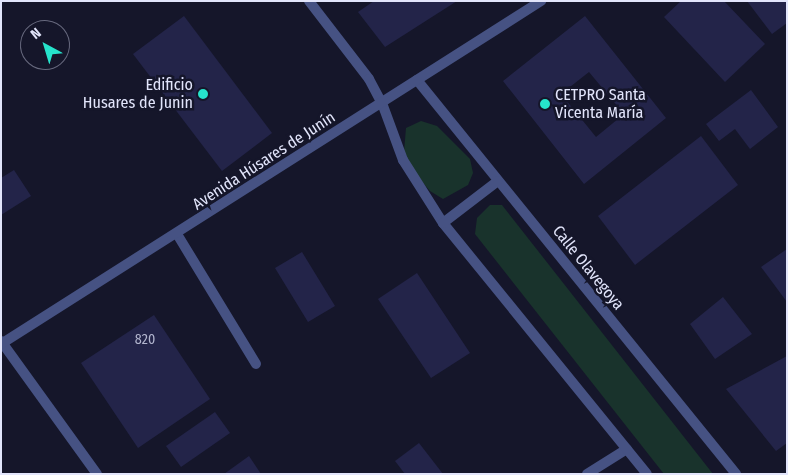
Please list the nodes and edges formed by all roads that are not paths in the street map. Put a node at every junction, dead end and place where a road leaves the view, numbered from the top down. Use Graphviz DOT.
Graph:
graph roads {
  1 [pos="309,1"];
  2 [pos="541,1"];
  3 [pos="417,80"];
  4 [pos="382,103"];
  5 [pos="498,181"];
  6 [pos="443,223"];
  7 [pos="177,234"];
  8 [pos="2,344"];
  9 [pos="256,364"];
  10 [pos="627,449"];
  11 [pos="97,474"];
  12 [pos="586,474"];
  13 [pos="647,474"];
  14 [pos="736,474"];
  1 -- 4 [label="street"];
  2 -- 3 [label="street, Avenida Húsares de Junín"];
  3 -- 4 [label="street, Avenida Húsares de Junín"];
  3 -- 5 [label="street, Calle Olavegoya"];
  4 -- 6 [label="street"];
  4 -- 7 [label="street, Avenida Húsares de Junín"];
  5 -- 6 [label="street"];
  5 -- 14 [label="street, Calle Olavegoya"];
  6 -- 10 [label="street"];
  7 -- 8 [label="street, Avenida Húsares de Junín"];
  7 -- 9 [label="street"];
  8 -- 11 [label="street"];
  10 -- 12 [label="street"];
  10 -- 13 [label="street"];
}
